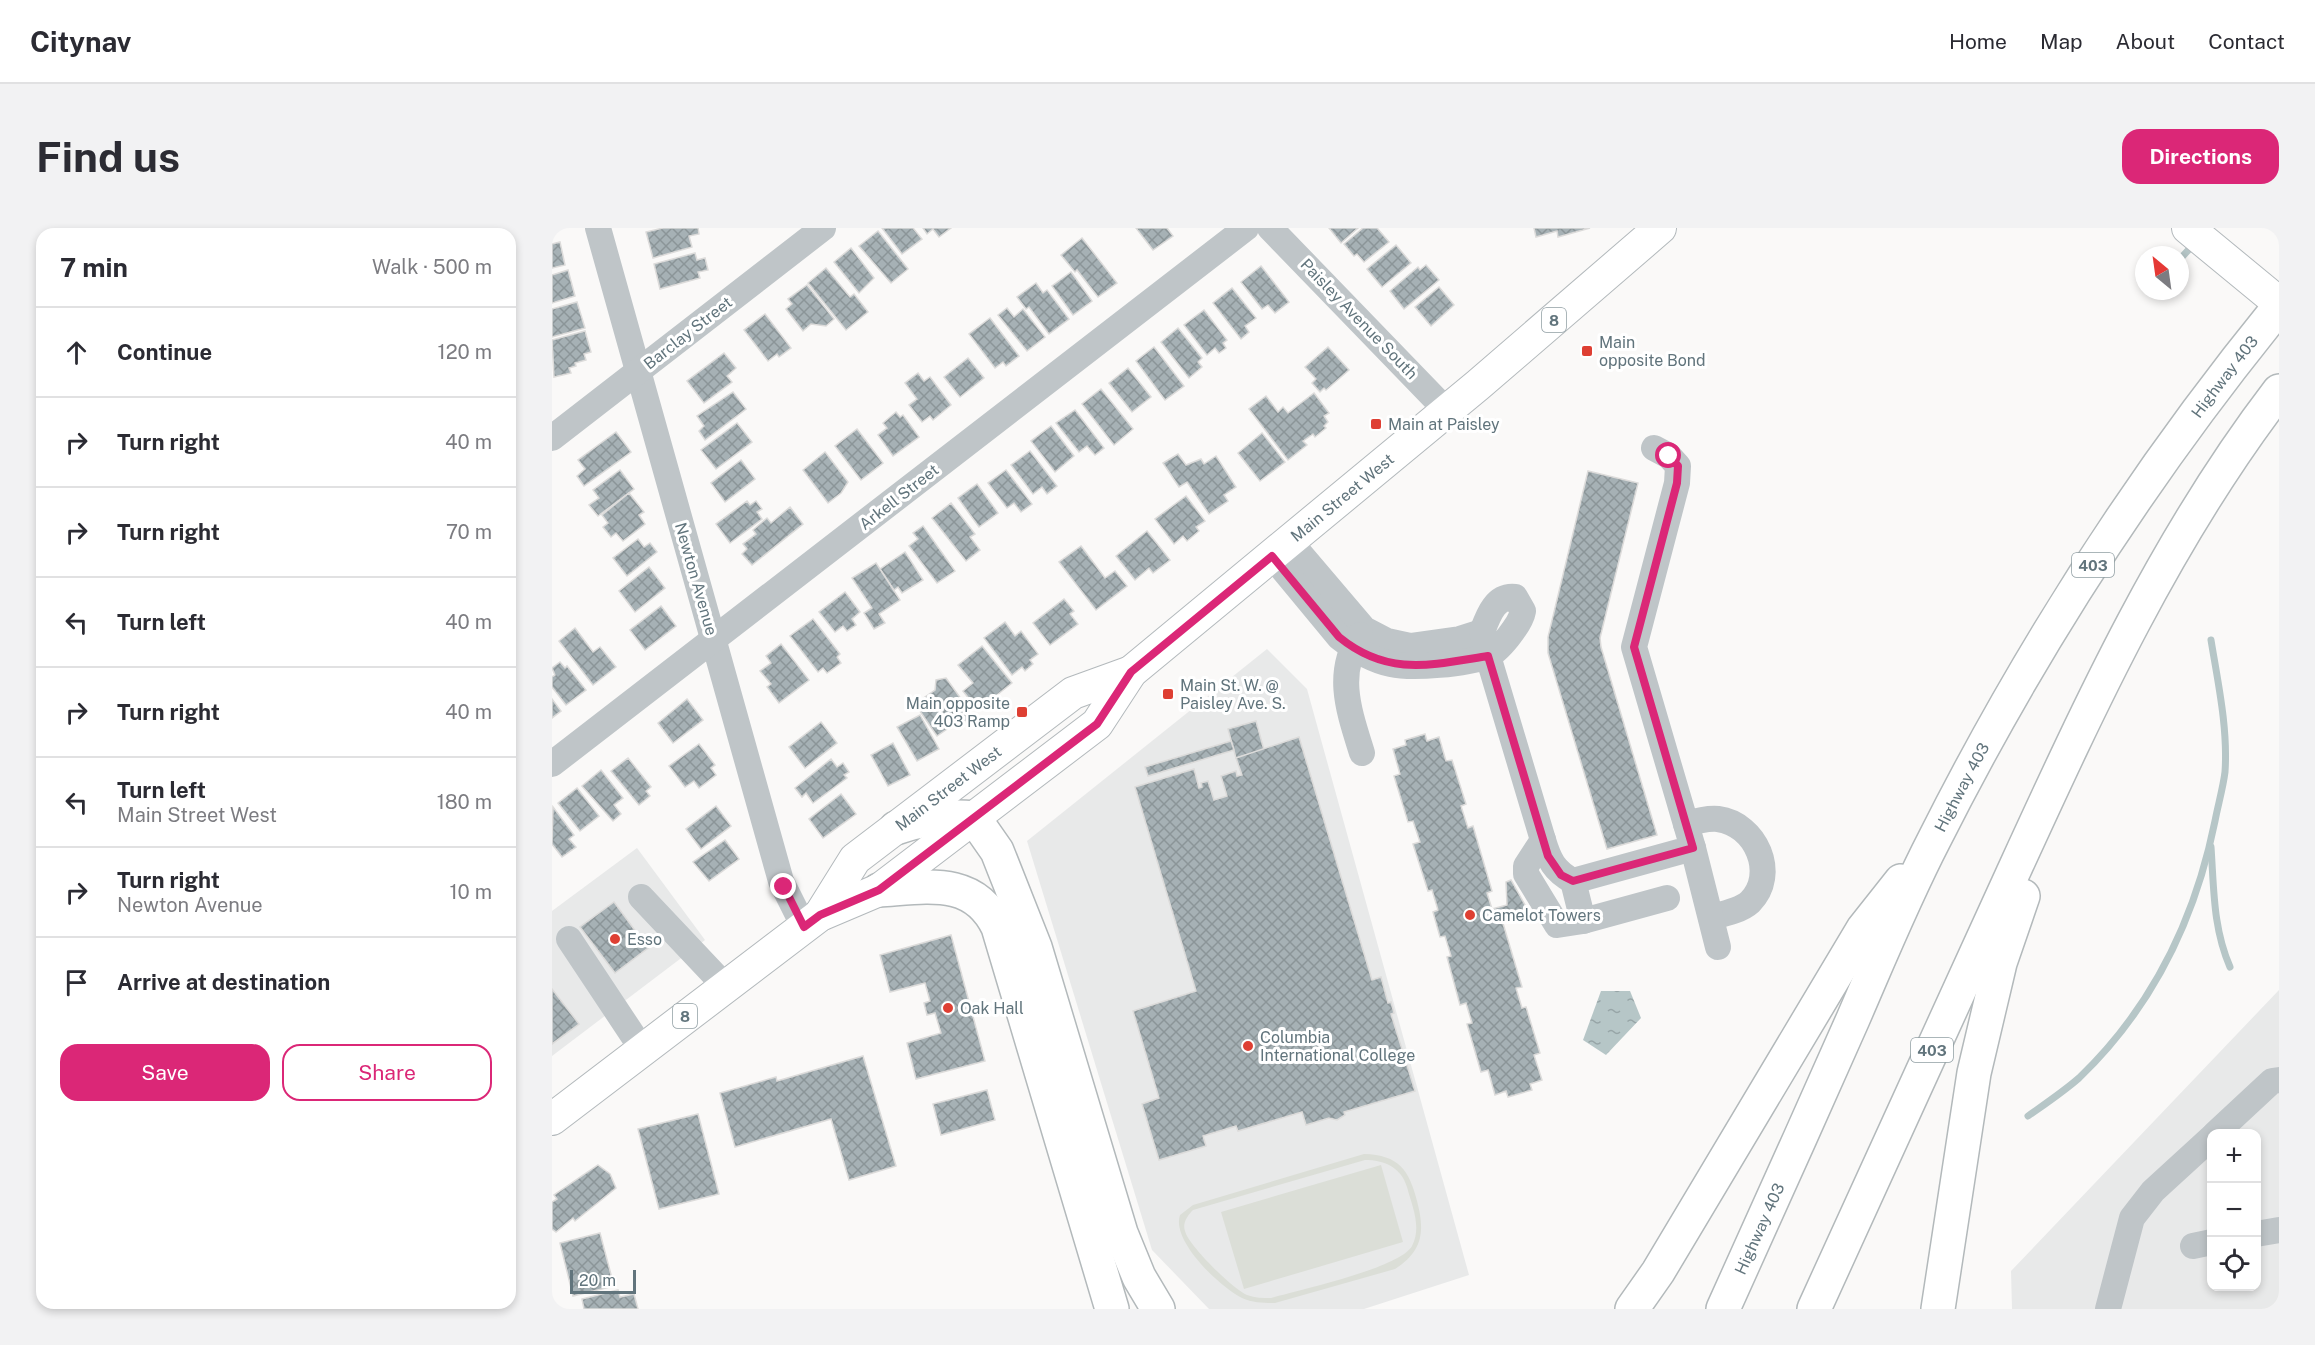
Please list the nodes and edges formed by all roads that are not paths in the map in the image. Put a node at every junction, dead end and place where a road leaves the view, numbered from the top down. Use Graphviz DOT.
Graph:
graph roads {
  1 [pos="598,228"];
  2 [pos="823,228"];
  3 [pos="1246,228"];
  4 [pos="1270,228"];
  5 [pos="1660,228"];
  6 [pos="2188,228"];
  7 [pos="2279,305"];
  8 [pos="637,373"];
  9 [pos="2279,391"];
  10 [pos="1447,411"];
  11 [pos="552,438"];
  12 [pos="1654,448"];
  13 [pos="1281,549"];
  14 [pos="1358,638"];
  15 [pos="714,641"];
  16 [pos="1131,672"];
  17 [pos="1362,753"];
  18 [pos="552,764"];
  19 [pos="2051,790"];
  20 [pos="974,818"];
  21 [pos="896,828"];
  22 [pos="1689,836"];
  23 [pos="1543,840"];
  24 [pos="1934,840"];
  25 [pos="1573,881"];
  26 [pos="879,890"];
  27 [pos="641,897"];
  28 [pos="1667,898"];
  29 [pos="1711,917"];
  30 [pos="812,921"];
  31 [pos="1583,921"];
  32 [pos="569,939"];
  33 [pos="1718,947"];
  34 [pos="725,986"];
  35 [pos="642,1049"];
  36 [pos="2279,1080"];
  37 [pos="552,1119"];
  38 [pos="2220,1129"];
  39 [pos="2207,1141"];
  40 [pos="2279,1230"];
  41 [pos="2261,1233"];
  42 [pos="1112,1309"];
  43 [pos="1158,1309"];
  44 [pos="1632,1309"];
  45 [pos="1723,1309"];
  46 [pos="1814,1309"];
  47 [pos="1938,1309"];
  48 [pos="2108,1309"];
  1 -- 8 [label="street, Newton Avenue"];
  2 -- 8 [label="street, Barclay Street"];
  3 -- 15 [label="street, Arkell Street"];
  4 -- 10 [label="street, Paisley Avenue South"];
  5 -- 10 [label="main road, Main Street West / 8"];
  6 -- 7 [label="main road"];
  7 -- 24 [label="highway, Highway 403 / 403"];
  8 -- 11 [label="street, Barclay Street"];
  8 -- 15 [label="street, Newton Avenue"];
  9 -- 19 [label="highway, 403"];
  10 -- 13 [label="main road, Main Street West / 8"];
  12 -- 22 [label="street"];
  13 -- 14 [label="street"];
  13 -- 16 [label="main road, Main Street West / 8"];
  14 -- 17 [label="street"];
  14 -- 23 [label="street"];
  15 -- 18 [label="street, Arkell Street"];
  15 -- 30 [label="street, Newton Avenue"];
  16 -- 20 [label="main road, Main Street West / 8"];
  16 -- 21 [label="main road, Main Street West / 8"];
  19 -- 46 [label="highway, 403"];
  19 -- 47 [label="highway"];
  20 -- 21 [label="highway"];
  20 -- 26 [label="main road, Main Street West / 8"];
  20 -- 43 [label="highway"];
  21 -- 30 [label="main road, Main Street West / 8"];
  22 -- 25 [label="street"];
  22 -- 29 [label="street"];
  22 -- 29 [label="street"];
  23 -- 25 [label="street"];
  23 -- 31 [label="street"];
  24 -- 44 [label="highway"];
  24 -- 45 [label="highway, Highway 403 / 403"];
  25 -- 31 [label="street"];
  26 -- 30 [label="main road, Main Street West / 8"];
  26 -- 42 [label="highway"];
  27 -- 34 [label="street"];
  28 -- 31 [label="street"];
  29 -- 33 [label="street"];
  30 -- 34 [label="main road, Main Street West / 8"];
  32 -- 35 [label="street"];
  34 -- 35 [label="main road, Main Street West / 8"];
  35 -- 37 [label="main road, Main Street West / 8"];
  36 -- 38 [label="street"];
  39 -- 48 [label="street"];
  40 -- 41 [label="street"];
}
